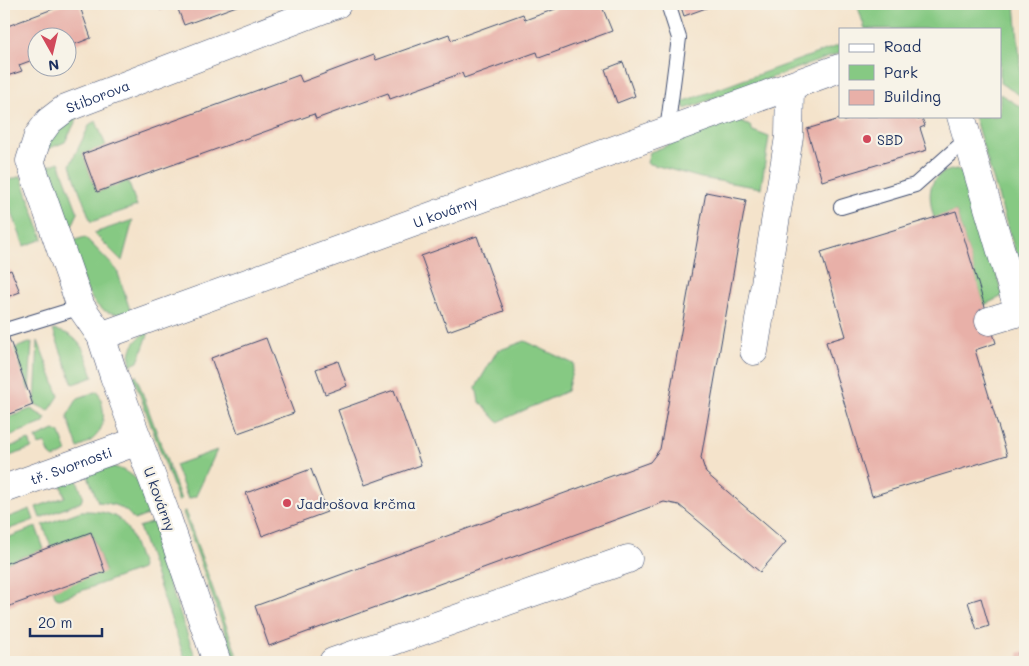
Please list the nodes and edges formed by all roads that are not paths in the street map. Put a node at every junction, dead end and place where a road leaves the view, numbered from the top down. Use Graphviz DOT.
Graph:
graph roads {
  1 [pos="668,4"];
  2 [pos="319,7"];
  3 [pos="839,68"];
  4 [pos="790,86"];
  5 [pos="964,127"];
  6 [pos="667,131"];
  7 [pos="841,207"];
  8 [pos="81,307"];
  9 [pos="989,321"];
  10 [pos="6,330"];
  11 [pos="100,336"];
  12 [pos="754,351"];
  13 [pos="138,441"];
  14 [pos="4,489"];
  15 [pos="628,559"];
  16 [pos="217,662"];
  17 [pos="332,662"];
  1 -- 6 [label="lane"];
  2 -- 8 [label="street, Stiborova"];
  3 -- 4 [label="street, U kovárny"];
  4 -- 6 [label="street, U kovárny"];
  4 -- 12 [label="street"];
  5 -- 7 [label="lane"];
  5 -- 9 [label="street"];
  6 -- 11 [label="street, U kovárny"];
  8 -- 10 [label="lane"];
  8 -- 11 [label="street, U kovárny"];
  11 -- 13 [label="street, U kovárny"];
  13 -- 14 [label="street, tř. Svornosti"];
  13 -- 16 [label="street, U kovárny"];
  15 -- 17 [label="street"];
}
